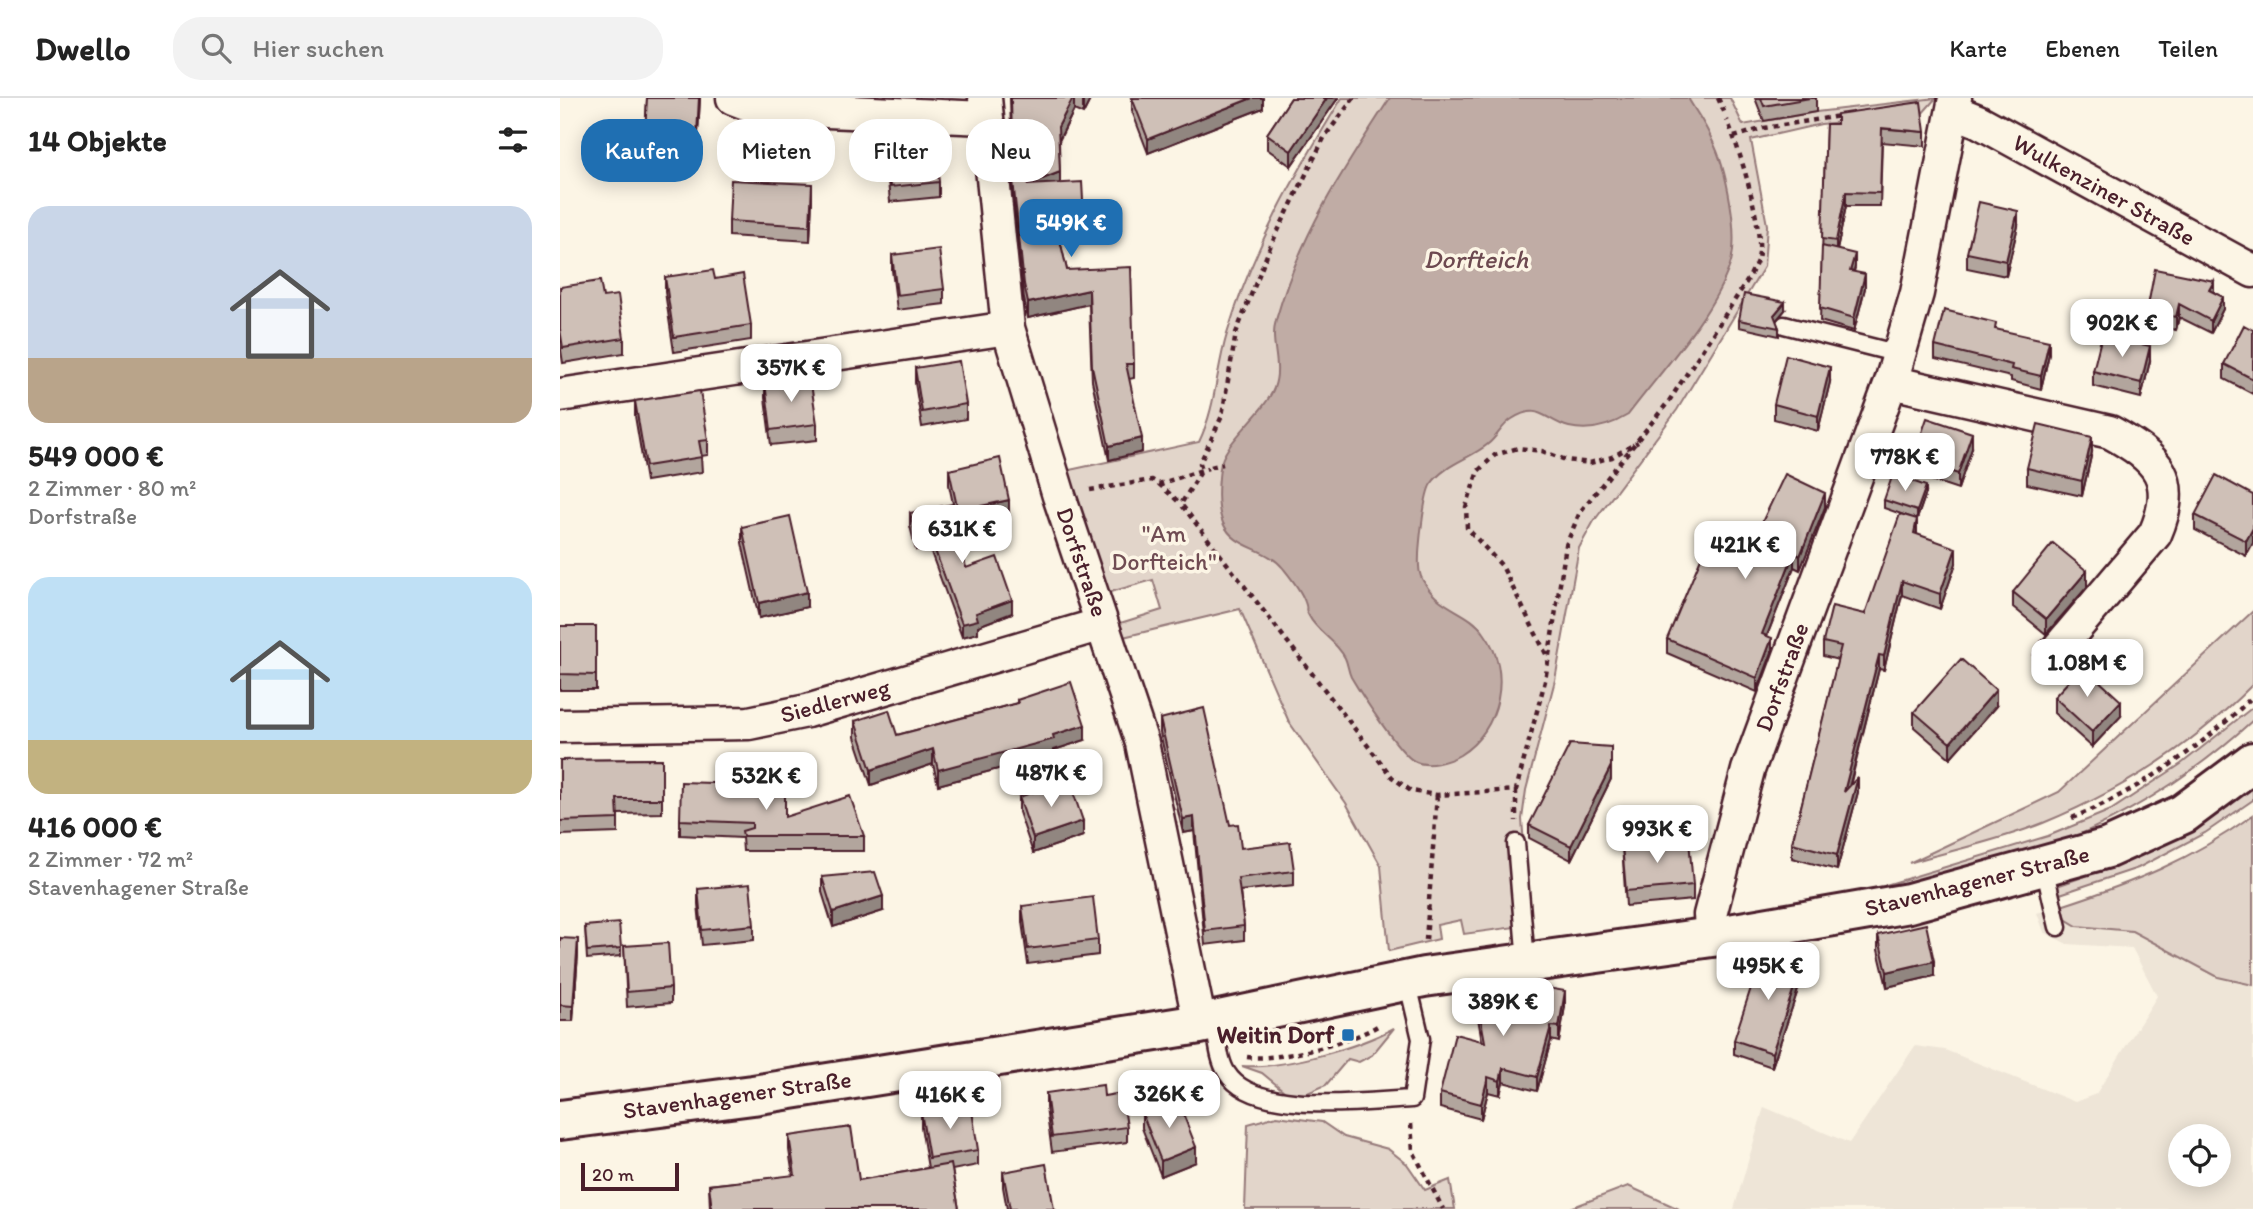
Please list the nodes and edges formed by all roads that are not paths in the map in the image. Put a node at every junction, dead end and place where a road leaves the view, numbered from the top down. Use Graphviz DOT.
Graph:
graph roads {
  1 [pos="733,98"];
  2 [pos="1954,105"];
  3 [pos="985,108"];
  4 [pos="2253,271"];
  5 [pos="1784,325"];
  6 [pos="1008,328"];
  7 [pos="1895,368"];
  8 [pos="560,395"];
  9 [pos="1102,624"];
  10 [pos="2052,657"];
  11 [pos="560,726"];
  12 [pos="2253,762"];
  13 [pos="1516,843"];
  14 [pos="2044,867"];
  15 [pos="2058,926"];
  16 [pos="1712,937"];
  17 [pos="1526,962"];
  18 [pos="1417,966"];
  19 [pos="1207,1022"];
  20 [pos="560,1120"];
  1 -- 3 [label="street"];
  2 -- 4 [label="street, Wulkenziner Straße"];
  2 -- 7 [label="street, Dorfstraße"];
  3 -- 6 [label="street, Dorfstraße"];
  5 -- 7 [label="lane"];
  6 -- 8 [label="street"];
  6 -- 9 [label="street, Dorfstraße"];
  7 -- 10 [label="street"];
  7 -- 16 [label="street, Dorfstraße"];
  9 -- 11 [label="street, Siedlerweg"];
  9 -- 19 [label="street, Dorfstraße"];
  12 -- 14 [label="main road, Stavenhagener Straße"];
  13 -- 17 [label="lane"];
  14 -- 15 [label="lane"];
  14 -- 16 [label="main road, Stavenhagener Straße"];
  16 -- 17 [label="main road, Stavenhagener Straße"];
  17 -- 18 [label="main road, Stavenhagener Straße"];
  18 -- 19 [label="main road, Stavenhagener Straße"];
  18 -- 19 [label="lane"];
  19 -- 20 [label="main road, Stavenhagener Straße"];
}
